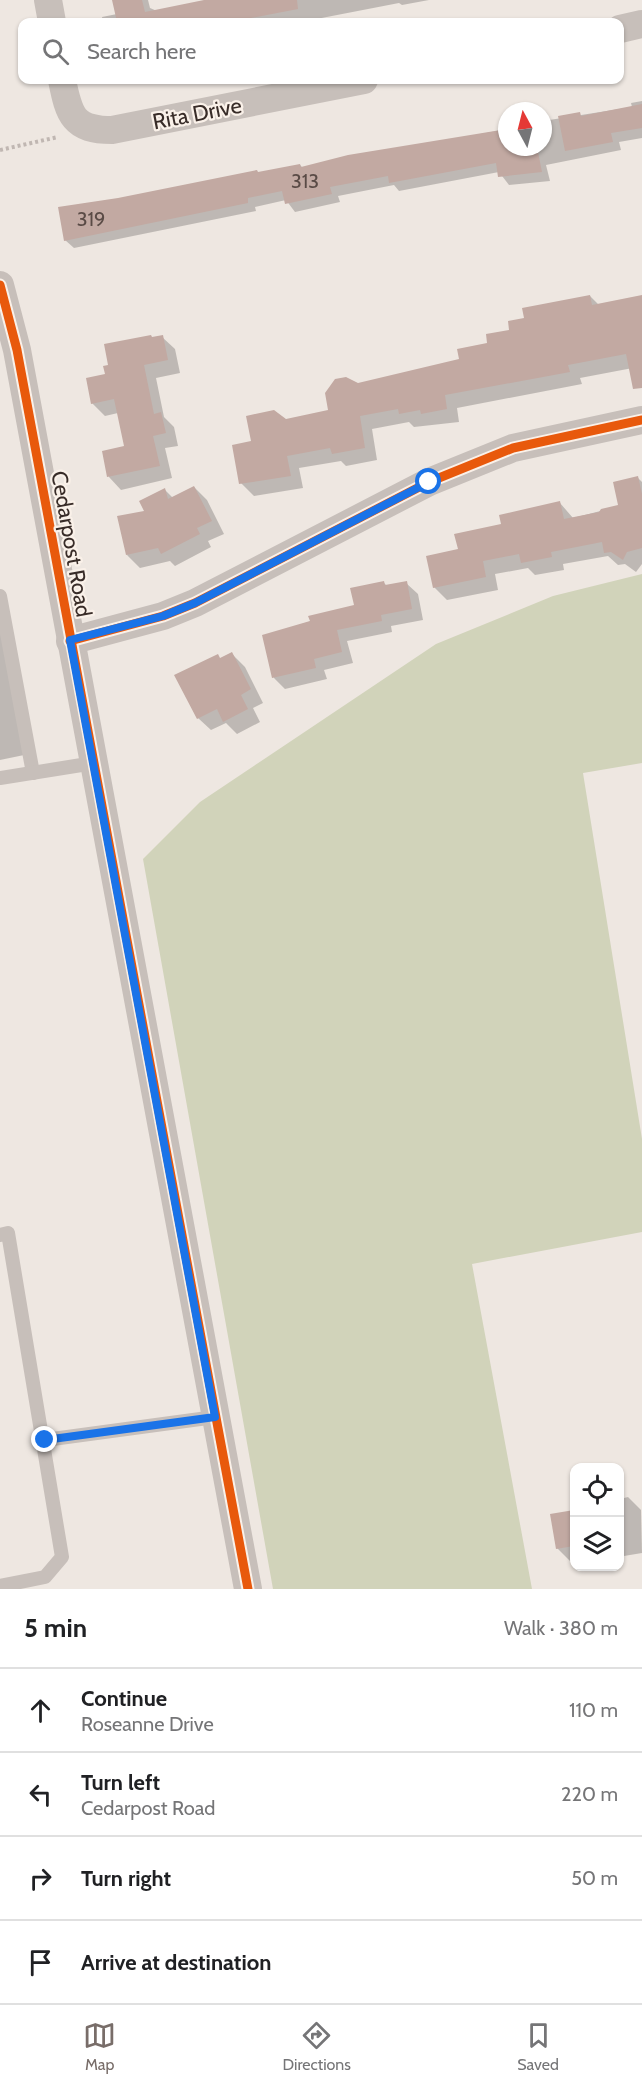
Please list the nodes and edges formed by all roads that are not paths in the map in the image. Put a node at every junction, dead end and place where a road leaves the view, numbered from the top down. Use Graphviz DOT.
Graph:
graph roads {
  1 [pos="48,0"];
  2 [pos="51,18"];
  3 [pos="642,24"];
  4 [pos="624,27"];
  5 [pos="63,84"];
  6 [pos="344,84"];
  7 [pos="0,285"];
  8 [pos="8,351"];
  9 [pos="642,420"];
  10 [pos="0,596"];
  11 [pos="70,640"];
  12 [pos="94,763"];
  13 [pos="33,773"];
  14 [pos="0,778"];
  15 [pos="0,1234"];
  16 [pos="215,1417"];
  17 [pos="45,1440"];
  18 [pos="0,1586"];
  19 [pos="248,1589"];
  1 -- 2 [label="street"];
  3 -- 4 [label="street"];
  5 -- 6 [label="street, Rita Drive"];
  7 -- 8 [label="street, Cedarpost Road"];
  8 -- 11 [label="street, Cedarpost Road"];
  9 -- 11 [label="street"];
  10 -- 13 [label="lane"];
  11 -- 12 [label="street, Cedarpost Road"];
  12 -- 13 [label="lane"];
  12 -- 16 [label="street, Cedarpost Road"];
  13 -- 14 [label="lane"];
  15 -- 17 [label="lane"];
  16 -- 17 [label="lane"];
  16 -- 19 [label="street, Cedarpost Road"];
  17 -- 18 [label="lane"];
}
